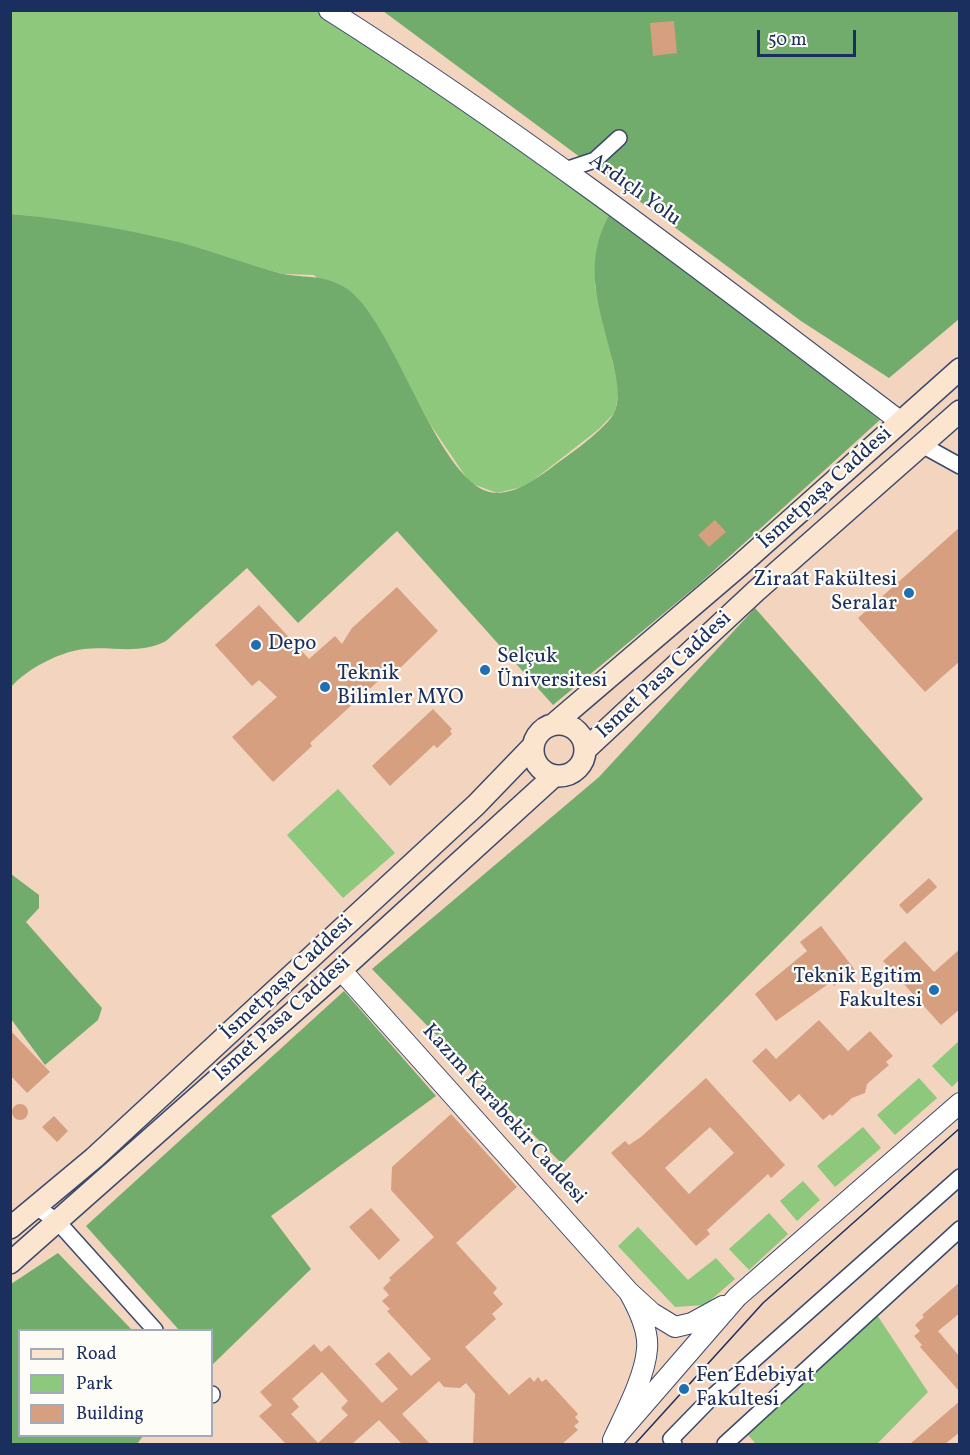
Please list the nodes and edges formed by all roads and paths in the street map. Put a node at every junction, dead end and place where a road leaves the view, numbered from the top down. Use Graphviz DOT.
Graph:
graph roads {
  1 [pos="329,10"];
  2 [pos="619,138"];
  3 [pos="565,170"];
  4 [pos="960,369"];
  5 [pos="960,411"];
  6 [pos="901,422"];
  7 [pos="922,446"];
  8 [pos="960,466"];
  9 [pos="554,724"];
  10 [pos="533,746"];
  11 [pos="585,750"];
  12 [pos="554,776"];
  13 [pos="341,970"];
  14 [pos="960,1103"];
  15 [pos="960,1177"];
  16 [pos="36,1207"];
  17 [pos="57,1221"];
  18 [pos="10,1228"];
  19 [pos="960,1229"];
  20 [pos="10,1263"];
  21 [pos="629,1292"];
  22 [pos="737,1297"];
  23 [pos="675,1327"];
  24 [pos="153,1329"];
  25 [pos="648,1347"];
  26 [pos="684,1360"];
  27 [pos="610,1442"];
  28 [pos="674,1444"];
  29 [pos="725,1444"];
  1 -- 3 [label="street, Ardıçlı Yolu"];
  2 -- 3 [label="street"];
  3 -- 6 [label="street, Ardıçlı Yolu"];
  4 -- 6 [label="main road, İsmetpaşa Caddesi"];
  5 -- 7 [label="main road, Ismet Pasa Caddesi"];
  6 -- 9 [label="main road, İsmetpaşa Caddesi"];
  7 -- 8 [label="street"];
  7 -- 11 [label="main road, Ismet Pasa Caddesi"];
  9 -- 10 [label="main road"];
  9 -- 11 [label="main road"];
  10 -- 12 [label="main road"];
  10 -- 16 [label="main road, İsmetpaşa Caddesi"];
  11 -- 12 [label="main road"];
  12 -- 13 [label="main road, Ismet Pasa Caddesi"];
  13 -- 17 [label="main road, Ismet Pasa Caddesi"];
  13 -- 21 [label="street, Kazım Karabekir Caddesi"];
  14 -- 22 [label="street"];
  15 -- 28 [label="street"];
  16 -- 17 [label="street"];
  16 -- 18 [label="main road, İsmetpaşa Caddesi"];
  17 -- 20 [label="main road, Ismet Pasa Caddesi"];
  17 -- 24 [label="street"];
  19 -- 29 [label="street"];
  21 -- 23 [label="street"];
  21 -- 25 [label="street"];
  22 -- 23 [label="street"];
  22 -- 26 [label="street"];
  23 -- 25 [label="street"];
  23 -- 26 [label="street"];
  25 -- 26 [label="street"];
  25 -- 27 [label="street"];
  26 -- 27 [label="street"];
}
